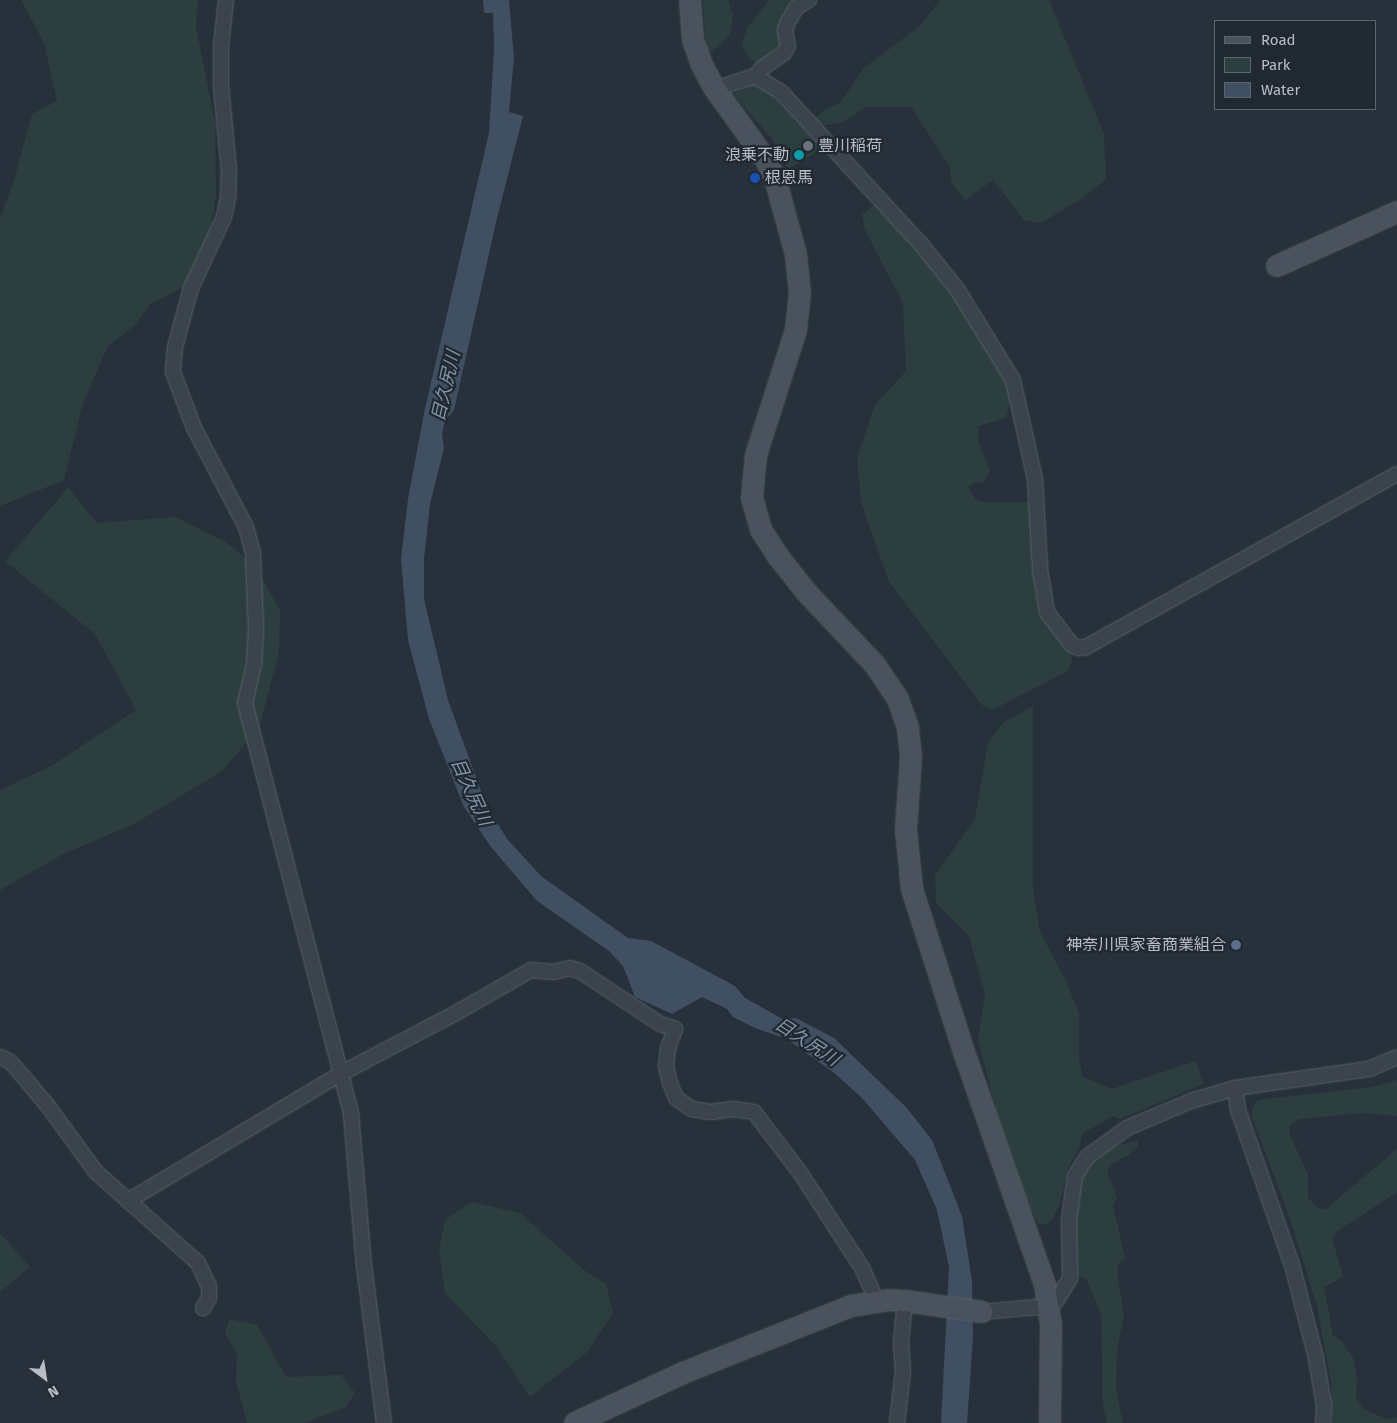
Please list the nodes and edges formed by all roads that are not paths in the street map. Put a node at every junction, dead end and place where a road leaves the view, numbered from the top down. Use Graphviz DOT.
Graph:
graph roads {
  1 [pos="226,0"];
  2 [pos="690,0"];
  3 [pos="809,0"];
  4 [pos="755,76"];
  5 [pos="715,89"];
  6 [pos="1397,212"];
  7 [pos="1276,266"];
  8 [pos="1397,474"];
  9 [pos="0,1057"];
  10 [pos="1397,1057"];
  11 [pos="342,1074"];
  12 [pos="1234,1088"];
  13 [pos="128,1200"];
  14 [pos="877,1302"];
  15 [pos="911,1302"];
  16 [pos="1049,1305"];
  17 [pos="203,1308"];
  18 [pos="982,1312"];
  19 [pos="384,1423"];
  20 [pos="575,1423"];
  21 [pos="897,1423"];
  22 [pos="1050,1423"];
  23 [pos="1323,1423"];
  1 -- 11 [label="street"];
  2 -- 5 [label="street"];
  3 -- 4 [label="street"];
  4 -- 5 [label="street"];
  4 -- 8 [label="street"];
  5 -- 16 [label="street"];
  6 -- 7 [label="street"];
  9 -- 13 [label="street"];
  10 -- 12 [label="street"];
  11 -- 13 [label="street"];
  11 -- 14 [label="street"];
  11 -- 19 [label="street"];
  12 -- 16 [label="street"];
  12 -- 23 [label="street"];
  13 -- 17 [label="street"];
  14 -- 15 [label="street"];
  14 -- 20 [label="street"];
  15 -- 18 [label="street"];
  15 -- 21 [label="street"];
  16 -- 18 [label="street"];
  16 -- 22 [label="street"];
}
